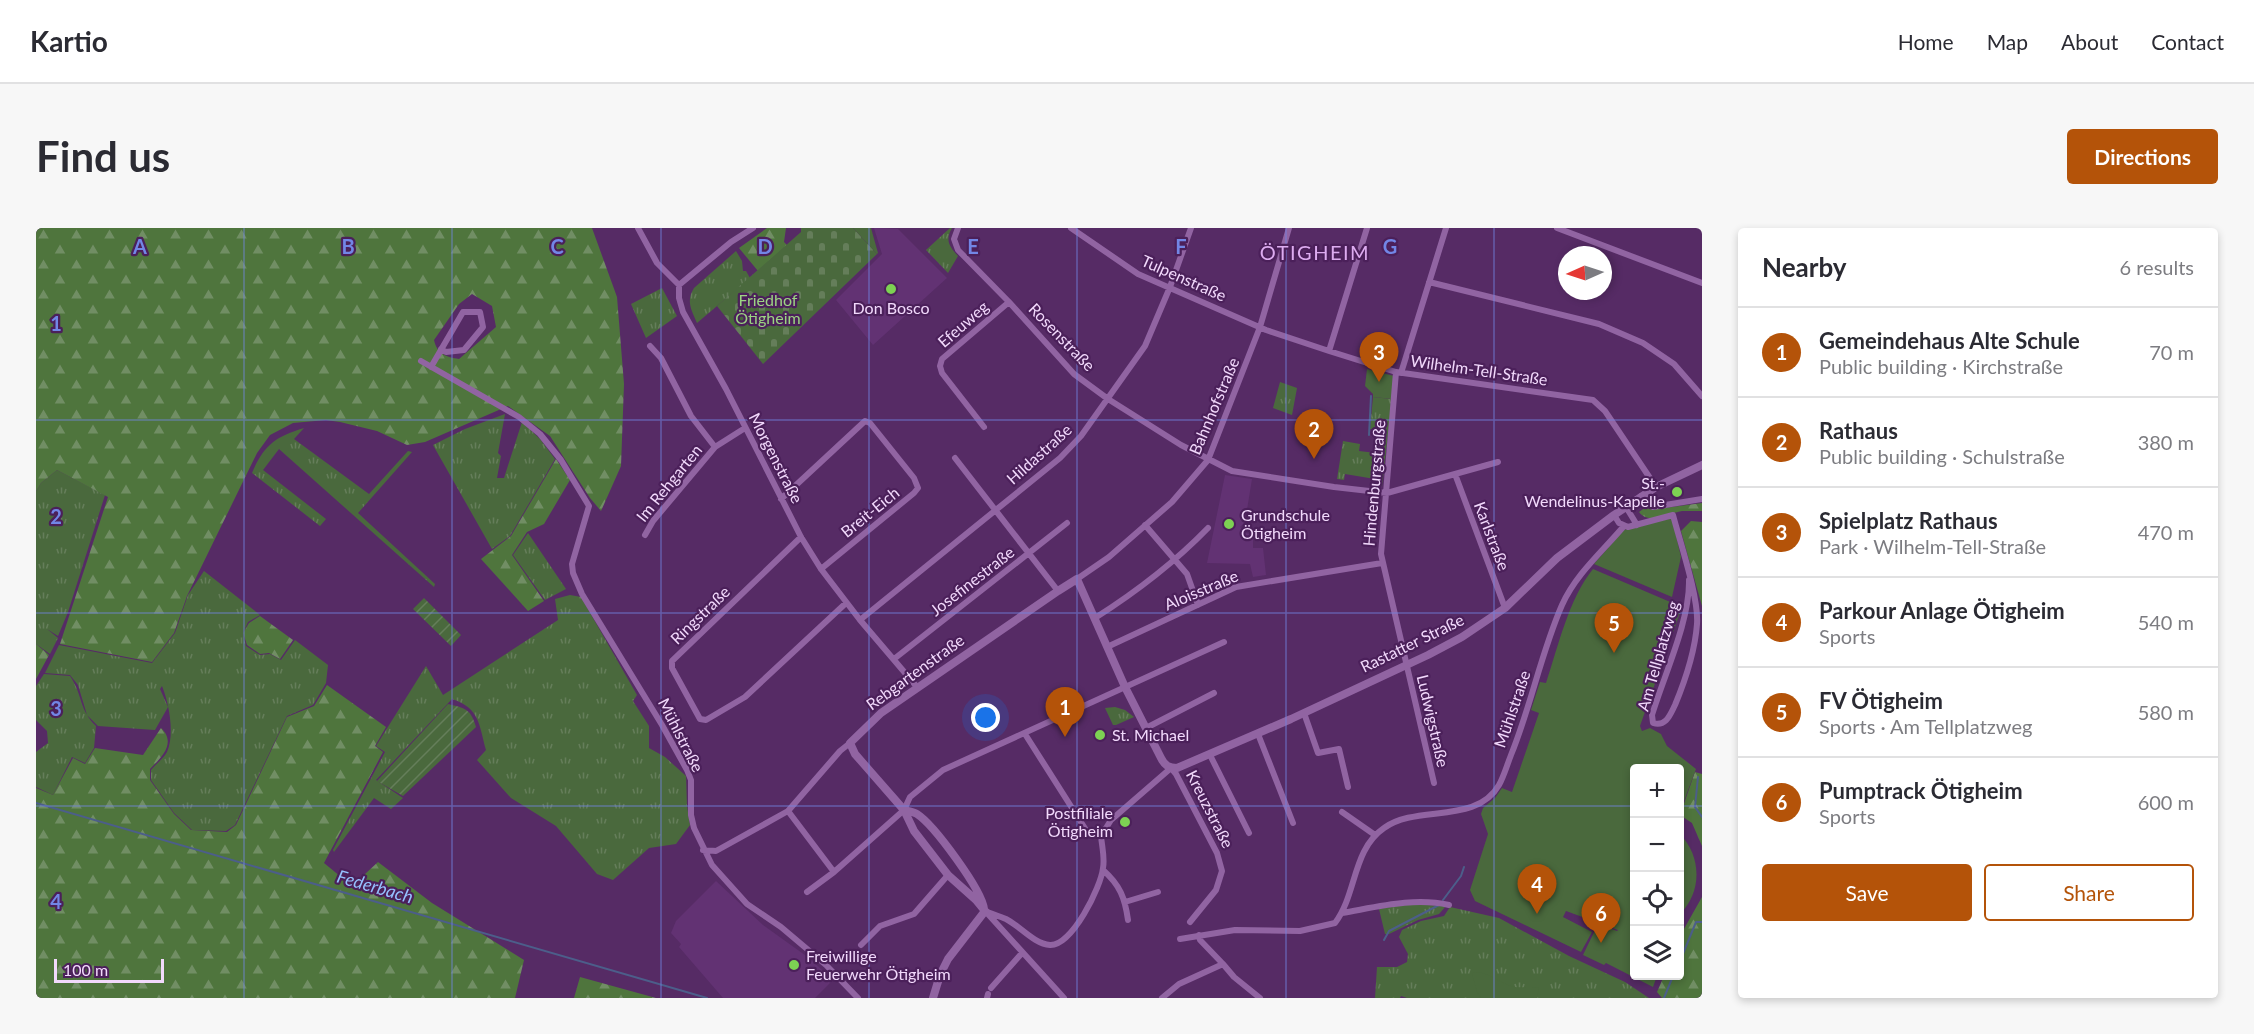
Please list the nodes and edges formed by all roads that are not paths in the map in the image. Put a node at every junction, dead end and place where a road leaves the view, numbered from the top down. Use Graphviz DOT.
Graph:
graph roads {
  1 [pos="638,228"];
  2 [pos="753,228"];
  3 [pos="958,228"];
  4 [pos="1071,228"];
  5 [pos="1191,228"];
  6 [pos="1289,228"];
  7 [pos="1367,228"];
  8 [pos="1446,228"];
  9 [pos="1557,228"];
  10 [pos="1429,282"];
  11 [pos="1702,283"];
  12 [pos="679,285"];
  13 [pos="1170,287"];
  14 [pos="1009,302"];
  15 [pos="1260,327"];
  16 [pos="650,346"];
  17 [pos="441,349"];
  18 [pos="1329,351"];
  19 [pos="420,361"];
  20 [pos="431,367"];
  21 [pos="1399,373"];
  22 [pos="1702,396"];
  23 [pos="1108,399"];
  24 [pos="984,427"];
  25 [pos="744,428"];
  26 [pos="715,447"];
  27 [pos="955,458"];
  28 [pos="1208,460"];
  29 [pos="1498,462"];
  30 [pos="1702,465"];
  31 [pos="1455,474"];
  32 [pos="1656,488"];
  33 [pos="1387,493"];
  34 [pos="1641,496"];
  35 [pos="781,499"];
  36 [pos="1702,499"];
  37 [pos="1626,507"];
  38 [pos="995,511"];
  39 [pos="1614,515"];
  40 [pos="1067,523"];
  41 [pos="1145,525"];
  42 [pos="1637,525"];
  43 [pos="1624,526"];
  44 [pos="1208,528"];
  45 [pos="645,535"];
  46 [pos="801,537"];
  47 [pos="1029,553"];
  48 [pos="1176,560"];
  49 [pos="1382,563"];
  50 [pos="821,569"];
  51 [pos="1077,579"];
  52 [pos="1689,580"];
  53 [pos="1058,591"];
  54 [pos="846,603"];
  55 [pos="1198,605"];
  56 [pos="1505,608"];
  57 [pos="1095,618"];
  58 [pos="860,620"];
  59 [pos="1224,642"];
  60 [pos="1107,647"];
  61 [pos="894,659"];
  62 [pos="1406,665"];
  63 [pos="917,687"];
  64 [pos="1125,687"];
  65 [pos="1214,693"];
  66 [pos="1304,713"];
  67 [pos="1146,728"];
  68 [pos="1025,734"];
  69 [pos="1258,734"];
  70 [pos="850,743"];
  71 [pos="1210,755"];
  72 [pos="1171,768"];
  73 [pos="1434,783"];
  74 [pos="1348,787"];
  75 [pos="904,810"];
  76 [pos="788,811"];
  77 [pos="1342,812"];
  78 [pos="1293,823"];
  79 [pos="1249,833"];
  80 [pos="1375,835"];
  81 [pos="1101,836"];
  82 [pos="703,850"];
  83 [pos="1103,870"];
  84 [pos="834,872"];
  85 [pos="948,875"];
  86 [pos="807,892"];
  87 [pos="1158,892"];
  88 [pos="1125,903"];
  89 [pos="1449,905"];
  90 [pos="985,911"];
  91 [pos="1342,913"];
  92 [pos="1128,920"];
  93 [pos="1190,922"];
  94 [pos="1199,935"];
  95 [pos="1180,939"];
  96 [pos="861,945"];
  97 [pos="1022,953"];
  98 [pos="1223,964"];
  99 [pos="988,993"];
  100 [pos="858,998"];
  101 [pos="933,998"];
  102 [pos="1064,998"];
  103 [pos="1162,998"];
  104 [pos="1260,998"];
  1 -- 12 [label="street"];
  2 -- 12 [label="street"];
  3 -- 14 [label="street, Rosenstraße"];
  4 -- 13 [label="street, Tulpenstraße"];
  5 -- 13 [label="street, Hildastraße"];
  6 -- 15 [label="street, Bahnhofstraße"];
  7 -- 18 [label="street"];
  8 -- 10 [label="street, Hindenburgstraße"];
  9 -- 11 [label="street"];
  10 -- 21 [label="street, Hindenburgstraße"];
  10 -- 22 [label="street"];
  12 -- 25 [label="street, Morgenstraße"];
  13 -- 15 [label="street, Tulpenstraße"];
  13 -- 23 [label="street, Hildastraße"];
  14 -- 23 [label="street, Rosenstraße"];
  14 -- 24 [label="street, Efeuweg"];
  15 -- 18 [label="street, Wilhelm-Tell-Straße"];
  15 -- 28 [label="street, Bahnhofstraße"];
  16 -- 26 [label="street"];
  17 -- 17 [label="street"];
  17 -- 20 [label="street"];
  18 -- 21 [label="street, Wilhelm-Tell-Straße"];
  19 -- 20 [label="street, Mühlstraße"];
  20 -- 82 [label="street, Mühlstraße"];
  21 -- 32 [label="street, Wilhelm-Tell-Straße"];
  21 -- 33 [label="street, Hindenburgstraße"];
  23 -- 28 [label="street, Rosenstraße"];
  23 -- 38 [label="street, Hildastraße"];
  25 -- 26 [label="street, Im Rehgarten"];
  25 -- 35 [label="street, Morgenstraße"];
  26 -- 45 [label="street, Im Rehgarten"];
  27 -- 38 [label="street"];
  28 -- 33 [label="street, Rosenstraße"];
  28 -- 41 [label="street, Bahnhofstraße"];
  29 -- 31 [label="street"];
  30 -- 32 [label="street, Rastatter Straße"];
  31 -- 33 [label="street"];
  31 -- 56 [label="street, Karlstraße"];
  32 -- 34 [label="street, Rastatter Straße"];
  33 -- 49 [label="street, Hindenburgstraße"];
  34 -- 36 [label="street"];
  34 -- 37 [label="street, Rastatter Straße"];
  35 -- 46 [label="street, Morgenstraße"];
  35 -- 50 [label="street, Breit-Eich"];
  37 -- 39 [label="street, Rastatter Straße"];
  37 -- 42 [label="street"];
  38 -- 47 [label="street"];
  38 -- 58 [label="street, Hildastraße"];
  39 -- 43 [label="street"];
  39 -- 56 [label="street, Rastatter Straße"];
  40 -- 47 [label="street, Josefinestraße"];
  41 -- 48 [label="street"];
  41 -- 51 [label="street, Bahnhofstraße"];
  42 -- 43 [label="street, Am Tellplatzweg"];
  42 -- 52 [label="street, Am Tellplatzweg"];
  43 -- 80 [label="street, Mühlstraße"];
  44 -- 48 [label="street"];
  46 -- 50 [label="street, Morgenstraße"];
  46 -- 54 [label="street, Ringstraße"];
  47 -- 53 [label="street"];
  47 -- 61 [label="street, Josefinestraße"];
  48 -- 55 [label="street"];
  48 -- 57 [label="street"];
  49 -- 55 [label="street, Aloisstraße"];
  49 -- 62 [label="street, Hindenburgstraße"];
  50 -- 54 [label="street, Morgenstraße"];
  51 -- 53 [label="street, Rebgartenstraße"];
  51 -- 57 [label="street, Kreuzstraße"];
  52 -- 52 [label="street, Am Tellplatzweg"];
  53 -- 63 [label="street, Rebgartenstraße"];
  54 -- 58 [label="street, Morgenstraße"];
  55 -- 60 [label="street, Aloisstraße"];
  56 -- 62 [label="street, Rastatter Straße"];
  57 -- 60 [label="street, Kreuzstraße"];
  58 -- 61 [label="street, Morgenstraße"];
  59 -- 64 [label="street"];
  60 -- 64 [label="street, Kreuzstraße"];
  61 -- 63 [label="street, Morgenstraße"];
  62 -- 66 [label="street, Rastatter Straße"];
  62 -- 73 [label="street, Ludwigstraße"];
  63 -- 70 [label="street, Rebgartenstraße"];
  64 -- 67 [label="street, Kreuzstraße"];
  64 -- 68 [label="street"];
  65 -- 67 [label="street"];
  66 -- 69 [label="street, Rastatter Straße"];
  66 -- 74 [label="street"];
  67 -- 72 [label="street, Kreuzstraße"];
  68 -- 75 [label="street"];
  68 -- 81 [label="street"];
  69 -- 71 [label="street, Rastatter Straße"];
  69 -- 78 [label="street"];
  70 -- 75 [label="street"];
  70 -- 76 [label="street, Rebgartenstraße"];
  71 -- 72 [label="street, Rastatter Straße"];
  71 -- 79 [label="street"];
  72 -- 81 [label="street"];
  72 -- 93 [label="street, Kreuzstraße"];
  75 -- 84 [label="street"];
  75 -- 85 [label="street"];
  75 -- 90 [label="street"];
  76 -- 82 [label="street, Rebgartenstraße"];
  76 -- 84 [label="street"];
  77 -- 80 [label="street"];
  80 -- 91 [label="street, Mühlstraße"];
  81 -- 83 [label="street"];
  82 -- 100 [label="street, Mühlstraße"];
  83 -- 88 [label="street"];
  83 -- 90 [label="street"];
  84 -- 86 [label="street"];
  85 -- 90 [label="street"];
  85 -- 96 [label="street"];
  87 -- 88 [label="street"];
  88 -- 92 [label="street"];
  89 -- 91 [label="street"];
  90 -- 97 [label="street"];
  90 -- 101 [label="street"];
  91 -- 94 [label="street"];
  94 -- 95 [label="street"];
  94 -- 98 [label="street"];
  97 -- 99 [label="street"];
  97 -- 102 [label="street"];
  98 -- 103 [label="street"];
  98 -- 104 [label="street"];
}
